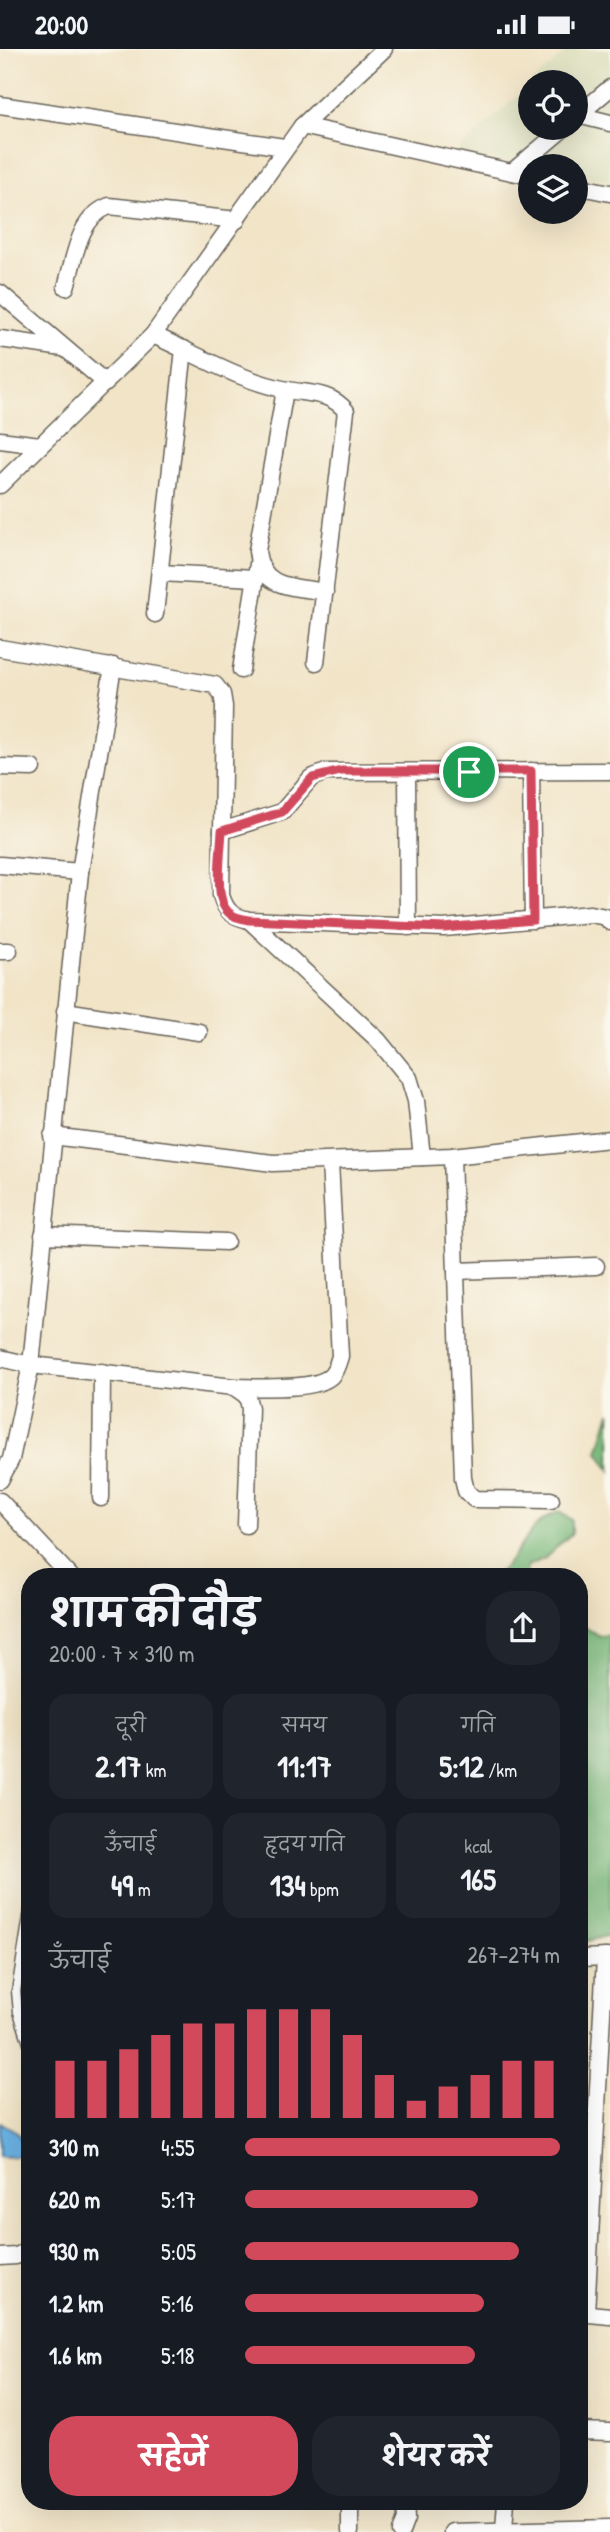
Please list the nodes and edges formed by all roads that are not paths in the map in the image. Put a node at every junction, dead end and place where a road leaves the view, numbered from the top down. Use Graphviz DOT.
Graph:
graph roads {
  1 [pos="381,50"];
  2 [pos="610,88"];
  3 [pos="0,105"];
  4 [pos="588,107"];
  5 [pos="588,118"];
  6 [pos="610,123"];
  7 [pos="302,126"];
  8 [pos="550,140"];
  9 [pos="284,148"];
  10 [pos="512,172"];
  11 [pos="518,173"];
  12 [pos="588,188"];
  13 [pos="610,193"];
  14 [pos="237,220"];
  15 [pos="66,287"];
  16 [pos="0,293"];
  17 [pos="153,335"];
  18 [pos="0,339"];
  19 [pos="65,348"];
  20 [pos="184,349"];
  21 [pos="106,383"];
  22 [pos="285,390"];
  23 [pos="0,440"];
  24 [pos="40,445"];
  25 [pos="0,485"];
  26 [pos="257,571"];
  27 [pos="160,573"];
  28 [pos="326,592"];
  29 [pos="155,614"];
  30 [pos="0,649"];
  31 [pos="316,662"];
  32 [pos="113,666"];
  33 [pos="242,670"];
  34 [pos="0,767"];
  35 [pos="32,768"];
  36 [pos="531,771"];
  37 [pos="610,771"];
  38 [pos="407,772"];
  39 [pos="222,831"];
  40 [pos="0,865"];
  41 [pos="80,872"];
  42 [pos="249,920"];
  43 [pos="533,920"];
  44 [pos="610,922"];
  45 [pos="408,927"];
  46 [pos="65,1011"];
  47 [pos="199,1032"];
  48 [pos="52,1136"];
  49 [pos="610,1139"];
  50 [pos="452,1156"];
  51 [pos="422,1157"];
  52 [pos="330,1162"];
  53 [pos="43,1235"];
  54 [pos="226,1242"];
  55 [pos="596,1266"];
  56 [pos="456,1271"];
  57 [pos="0,1358"];
  58 [pos="31,1365"];
  59 [pos="102,1372"];
  60 [pos="234,1387"];
  61 [pos="0,1480"];
  62 [pos="101,1498"];
  63 [pos="551,1500"];
  64 [pos="0,1501"];
  65 [pos="246,1525"];
  66 [pos="63,1568"];
  67 [pos="608,1957"];
  68 [pos="588,1958"];
  69 [pos="21,1960"];
  70 [pos="21,2022"];
  71 [pos="588,2231"];
  72 [pos="21,2254"];
  73 [pos="0,2256"];
  74 [pos="588,2314"];
  75 [pos="610,2316"];
  76 [pos="588,2431"];
  77 [pos="610,2432"];
  78 [pos="349,2510"];
  79 [pos="406,2510"];
  80 [pos="505,2510"];
  81 [pos="610,2528"];
  82 [pos="504,2529"];
  83 [pos="350,2532"];
  84 [pos="401,2532"];
  85 [pos="452,2532"];
  1 -- 7 [label="street"];
  2 -- 4 [label="street"];
  3 -- 9 [label="street"];
  5 -- 6 [label="street"];
  7 -- 9 [label="street"];
  7 -- 10 [label="street"];
  8 -- 10 [label="street"];
  9 -- 14 [label="street"];
  10 -- 11 [label="street"];
  12 -- 13 [label="street"];
  14 -- 15 [label="street"];
  14 -- 17 [label="street"];
  16 -- 19 [label="street"];
  17 -- 20 [label="street"];
  17 -- 21 [label="street"];
  18 -- 19 [label="street"];
  19 -- 21 [label="street"];
  20 -- 22 [label="street"];
  20 -- 27 [label="street"];
  21 -- 24 [label="street"];
  22 -- 26 [label="street"];
  22 -- 28 [label="street"];
  23 -- 24 [label="street"];
  24 -- 25 [label="street"];
  26 -- 27 [label="street"];
  26 -- 28 [label="street"];
  26 -- 33 [label="street"];
  27 -- 29 [label="street"];
  28 -- 31 [label="street"];
  30 -- 32 [label="street"];
  32 -- 39 [label="street"];
  32 -- 41 [label="street"];
  34 -- 35 [label="street"];
  36 -- 37 [label="street"];
  36 -- 38 [label="street"];
  36 -- 43 [label="street"];
  38 -- 39 [label="street"];
  38 -- 45 [label="street"];
  39 -- 42 [label="street"];
  40 -- 41 [label="street"];
  41 -- 46 [label="street"];
  42 -- 45 [label="street"];
  42 -- 51 [label="street"];
  43 -- 44 [label="street"];
  43 -- 45 [label="street"];
  46 -- 47 [label="street"];
  46 -- 48 [label="street"];
  48 -- 52 [label="street"];
  48 -- 53 [label="street"];
  49 -- 50 [label="street"];
  50 -- 51 [label="street"];
  50 -- 56 [label="street"];
  51 -- 52 [label="street"];
  52 -- 60 [label="street"];
  53 -- 54 [label="street"];
  53 -- 58 [label="street"];
  55 -- 56 [label="street"];
  56 -- 63 [label="street"];
  57 -- 58 [label="street"];
  58 -- 59 [label="street"];
  58 -- 61 [label="street"];
  59 -- 60 [label="street"];
  59 -- 62 [label="street"];
  60 -- 65 [label="street"];
  64 -- 66 [label="street"];
  67 -- 68 [label="street"];
  67 -- 71 [label="street"];
  69 -- 70 [label="lane"];
  72 -- 73 [label="street"];
  74 -- 75 [label="street"];
  76 -- 77 [label="street"];
  78 -- 83 [label="street"];
  79 -- 84 [label="street"];
  80 -- 82 [label="street"];
  81 -- 82 [label="street"];
  82 -- 85 [label="street"];
}
